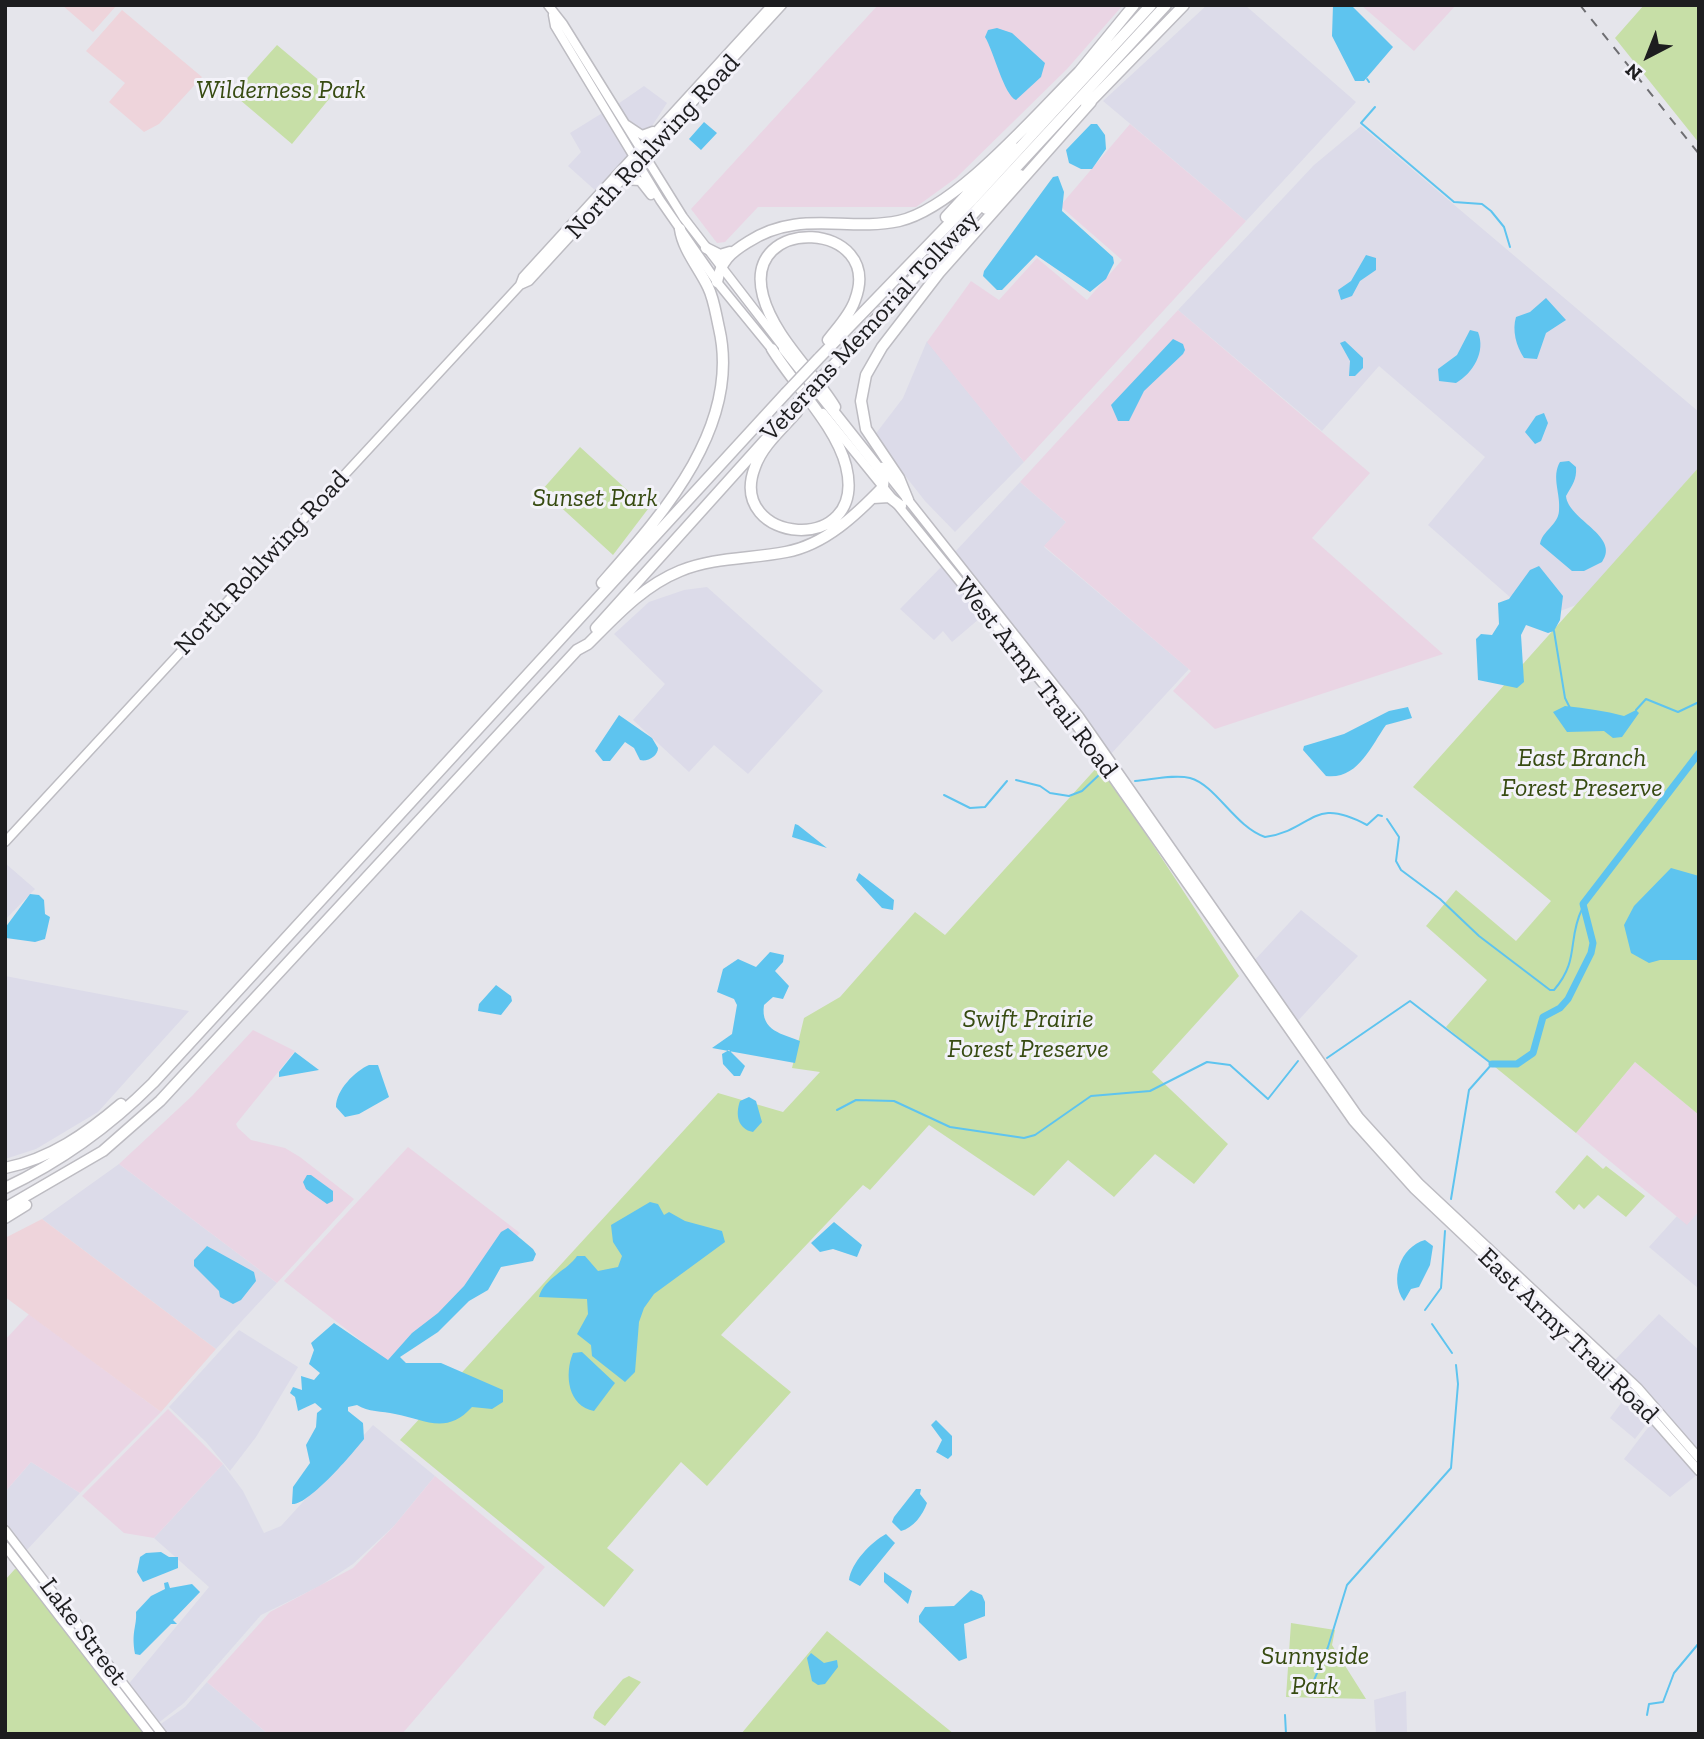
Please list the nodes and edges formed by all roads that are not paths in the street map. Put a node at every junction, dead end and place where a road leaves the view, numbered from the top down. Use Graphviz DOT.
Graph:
graph roads {
  1 [pos="548,5"];
  2 [pos="772,5"];
  3 [pos="782,5"];
  4 [pos="1134,5"];
  5 [pos="1151,5"];
  6 [pos="1166,5"];
  7 [pos="1184,5"];
  8 [pos="1082,69"];
  9 [pos="597,88"];
  10 [pos="1091,102"];
  11 [pos="621,118"];
  12 [pos="658,127"];
  13 [pos="638,148"];
  14 [pos="631,156"];
  15 [pos="644,157"];
  16 [pos="637,165"];
  17 [pos="622,180"];
  18 [pos="680,229"];
  19 [pos="706,248"];
  20 [pos="737,249"];
  21 [pos="720,266"];
  22 [pos="913,280"];
  23 [pos="718,282"];
  24 [pos="520,285"];
  25 [pos="845,330"];
  26 [pos="772,349"];
  27 [pos="783,349"];
  28 [pos="819,358"];
  29 [pos="796,410"];
  30 [pos="841,416"];
  31 [pos="883,487"];
  32 [pos="873,498"];
  33 [pos="905,503"];
  34 [pos="578,650"];
  35 [pos="488,718"];
  36 [pos="5,842"];
  37 [pos="220,1009"];
  38 [pos="1311,1064"];
  39 [pos="1321,1067"];
  40 [pos="103,1151"];
  41 [pos="5,1168"];
  42 [pos="5,1188"];
  43 [pos="1433,1196"];
  44 [pos="1432,1206"];
  45 [pos="5,1208"];
  46 [pos="5,1218"];
  47 [pos="1516,1284"];
  48 [pos="1526,1284"];
  49 [pos="1699,1458"];
  50 [pos="1699,1471"];
  51 [pos="5,1530"];
  52 [pos="5,1546"];
  53 [pos="150,1734"];
  54 [pos="162,1734"];
  1 -- 9 [label="main road"];
  2 -- 12 [label="main road, North Rohlwing Road"];
  3 -- 15 [label="main road, North Rohlwing Road"];
  4 -- 8 [label="highway"];
  5 -- 25 [label="highway, Veterans Memorial Tollway"];
  6 -- 22 [label="highway, Veterans Memorial Tollway"];
  7 -- 10 [label="highway"];
  8 -- 20 [label="highway"];
  8 -- 25 [label="highway"];
  9 -- 11 [label="main road, West Army Trail Road"];
  9 -- 14 [label="main road, West Army Trail Road"];
  10 -- 22 [label="highway"];
  10 -- 33 [label="highway"];
  11 -- 12 [label="main road"];
  11 -- 13 [label="main road, West Army Trail Road"];
  12 -- 13 [label="main road, North Rohlwing Road"];
  13 -- 14 [label="main road, North Rohlwing Road"];
  13 -- 15 [label="main road, West Army Trail Road"];
  14 -- 16 [label="main road, West Army Trail Road"];
  14 -- 24 [label="main road, North Rohlwing Road"];
  15 -- 16 [label="main road, North Rohlwing Road"];
  15 -- 19 [label="main road, West Army Trail Road"];
  16 -- 17 [label="main road, North Rohlwing Road"];
  16 -- 18 [label="main road, West Army Trail Road"];
  17 -- 18 [label="main road"];
  17 -- 24 [label="main road, North Rohlwing Road"];
  18 -- 23 [label="main road, West Army Trail Road"];
  18 -- 35 [label="highway"];
  19 -- 20 [label="highway"];
  19 -- 21 [label="main road, West Army Trail Road"];
  20 -- 21 [label="highway"];
  21 -- 23 [label="highway"];
  21 -- 27 [label="main road, West Army Trail Road"];
  22 -- 29 [label="highway, Veterans Memorial Tollway, bridge"];
  23 -- 26 [label="main road, West Army Trail Road"];
  24 -- 36 [label="main road, North Rohlwing Road"];
  25 -- 28 [label="highway, Veterans Memorial Tollway"];
  26 -- 29 [label="highway"];
  26 -- 31 [label="main road, West Army Trail Road"];
  27 -- 30 [label="main road, West Army Trail Road"];
  27 -- 31 [label="highway"];
  28 -- 30 [label="highway"];
  28 -- 35 [label="highway, bridge"];
  29 -- 34 [label="highway, Veterans Memorial Tollway"];
  30 -- 33 [label="main road, West Army Trail Road"];
  31 -- 32 [label="highway"];
  31 -- 33 [label="main road, West Army Trail Road"];
  32 -- 33 [label="highway"];
  32 -- 34 [label="highway"];
  33 -- 38 [label="main road, West Army Trail Road"];
  33 -- 39 [label="main road, West Army Trail Road"];
  34 -- 40 [label="highway"];
  35 -- 37 [label="highway"];
  37 -- 41 [label="highway"];
  37 -- 42 [label="highway"];
  38 -- 39 [label="main road"];
  38 -- 44 [label="main road, West Army Trail Road"];
  39 -- 43 [label="main road, West Army Trail Road"];
  40 -- 45 [label="highway"];
  40 -- 46 [label="highway"];
  43 -- 48 [label="main road, East Army Trail Road"];
  44 -- 47 [label="main road, East Army Trail Road"];
  47 -- 48 [label="main road"];
  47 -- 50 [label="main road, East Army Trail Road"];
  48 -- 49 [label="main road, East Army Trail Road"];
  51 -- 54 [label="main road, Lake Street"];
  52 -- 53 [label="main road, Lake Street"];
}
